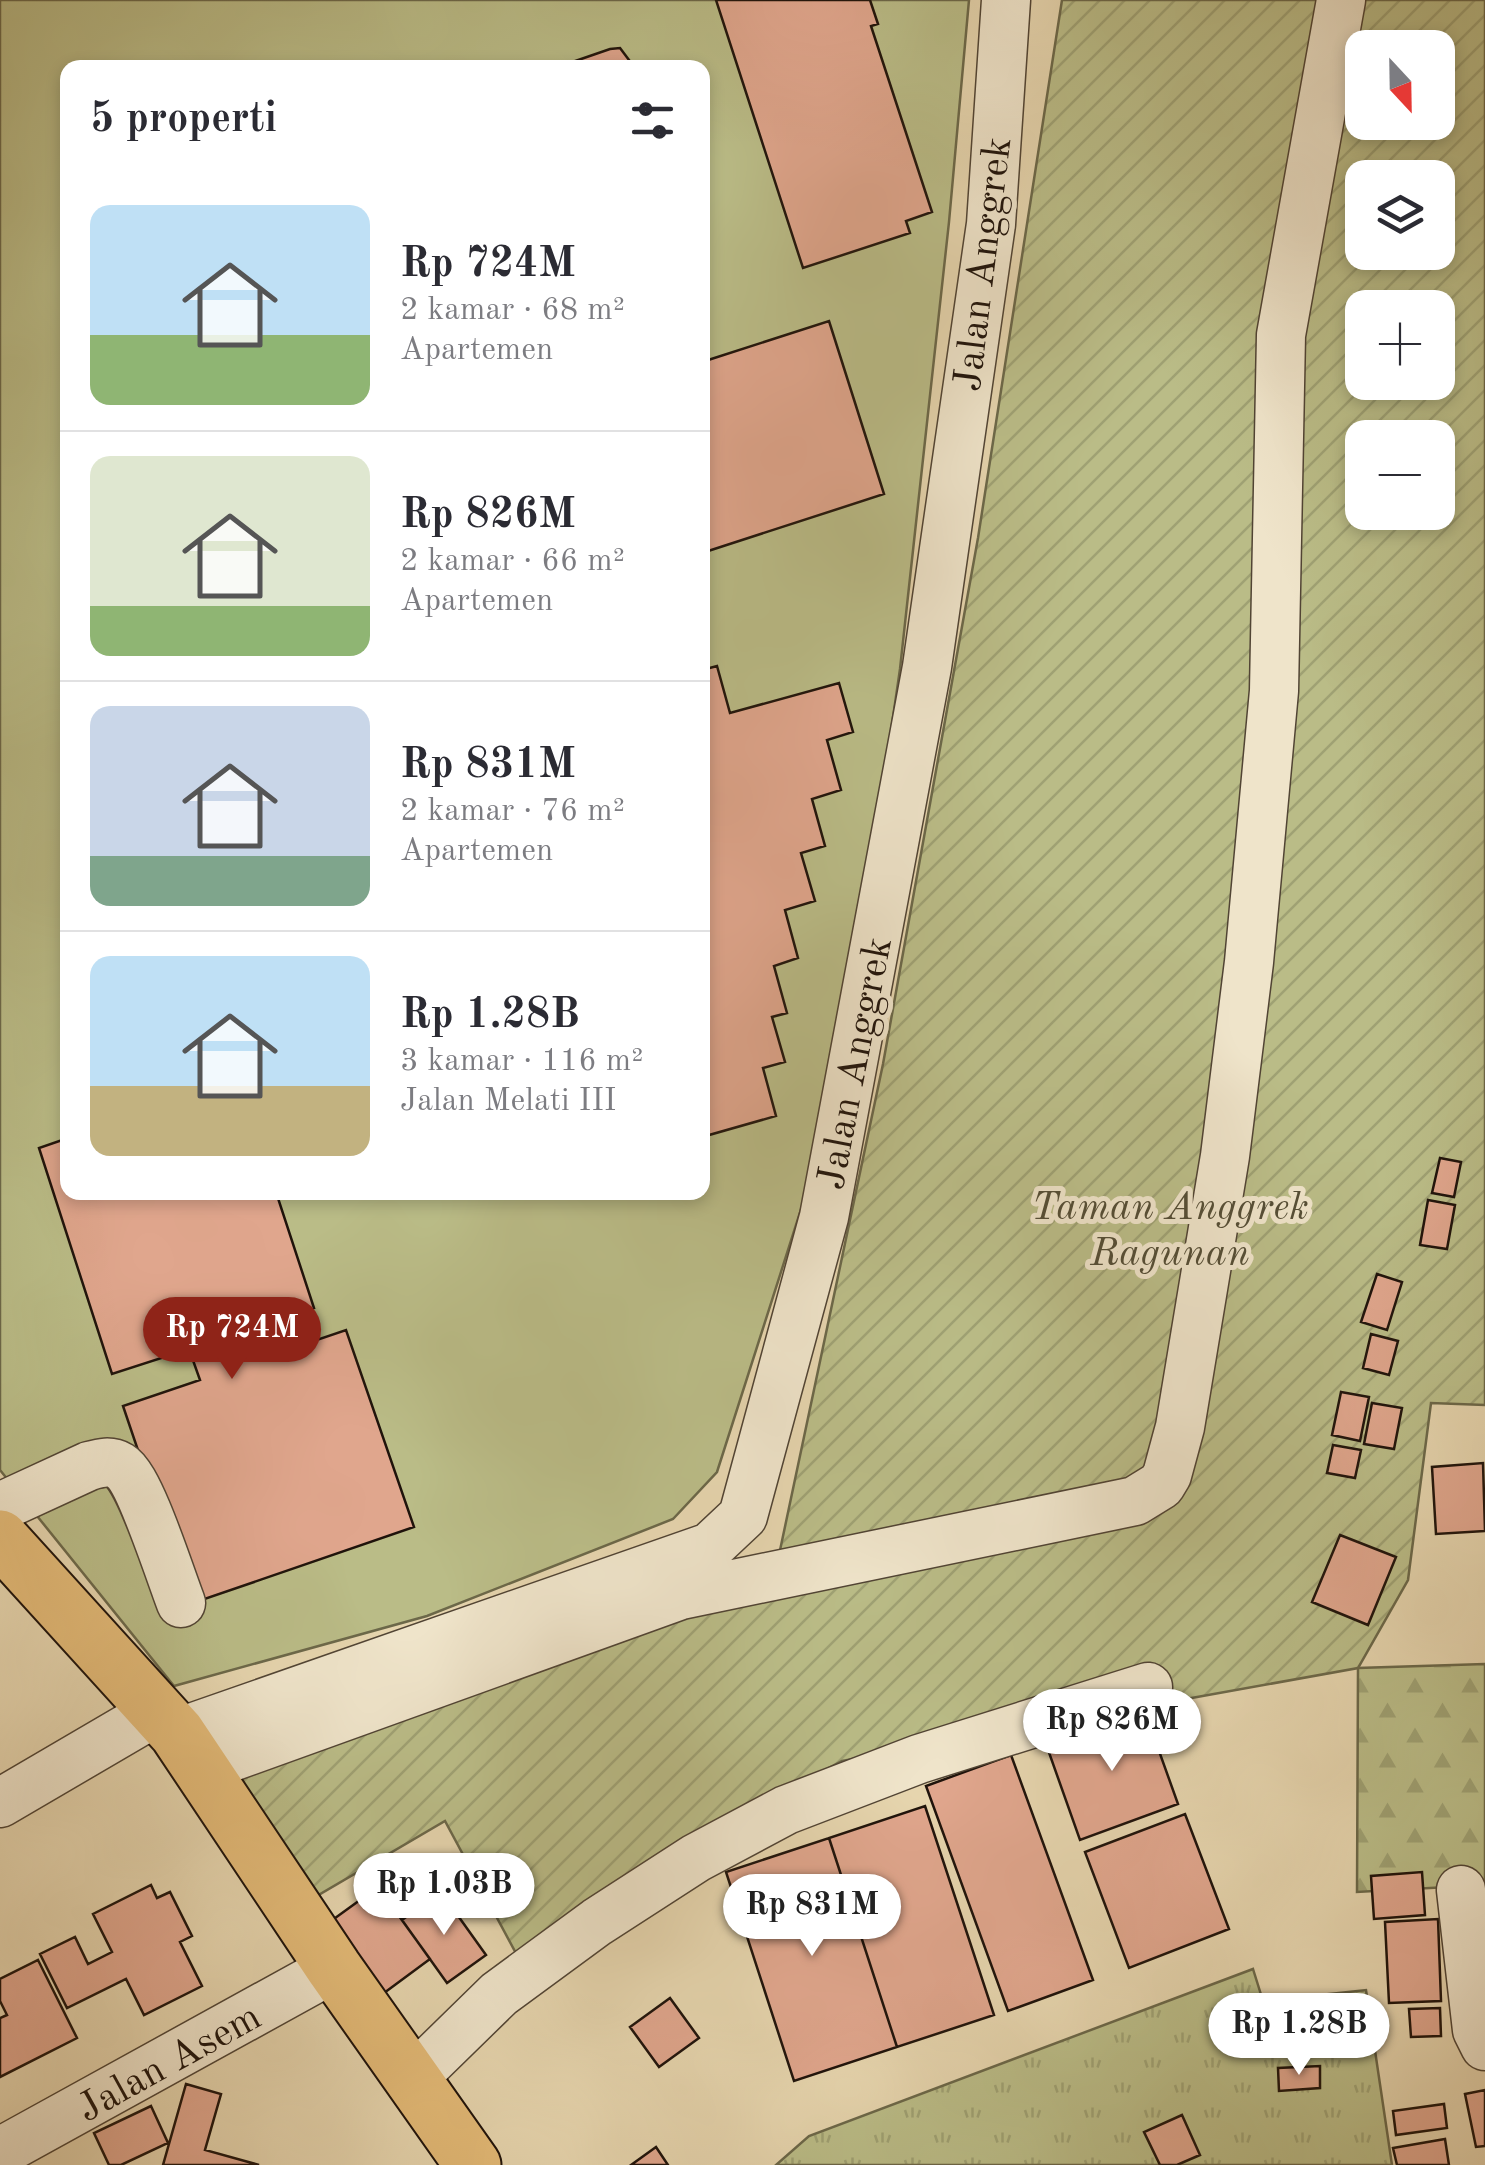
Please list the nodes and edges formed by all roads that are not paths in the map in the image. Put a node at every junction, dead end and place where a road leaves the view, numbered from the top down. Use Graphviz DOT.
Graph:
graph roads {
  1 [pos="1006,0"];
  2 [pos="1341,0"];
  3 [pos="0,1507"];
  4 [pos="0,1538"];
  5 [pos="181,1603"];
  6 [pos="1148,1687"];
  7 [pos="179,1737"];
  8 [pos="0,1803"];
  9 [pos="1461,1890"];
  10 [pos="334,1968"];
  11 [pos="1485,2046"];
  12 [pos="412,2078"];
  13 [pos="0,2152"];
  14 [pos="473,2165"];
  1 -- 7 [label="street, Jalan Anggrek"];
  2 -- 7 [label="street"];
  3 -- 5 [label="street"];
  4 -- 7 [label="main road"];
  6 -- 12 [label="street"];
  7 -- 8 [label="street, Jalan Anggrek"];
  7 -- 10 [label="main road"];
  9 -- 11 [label="street"];
  10 -- 12 [label="main road"];
  10 -- 13 [label="street, Jalan Asem"];
  12 -- 14 [label="main road"];
}
